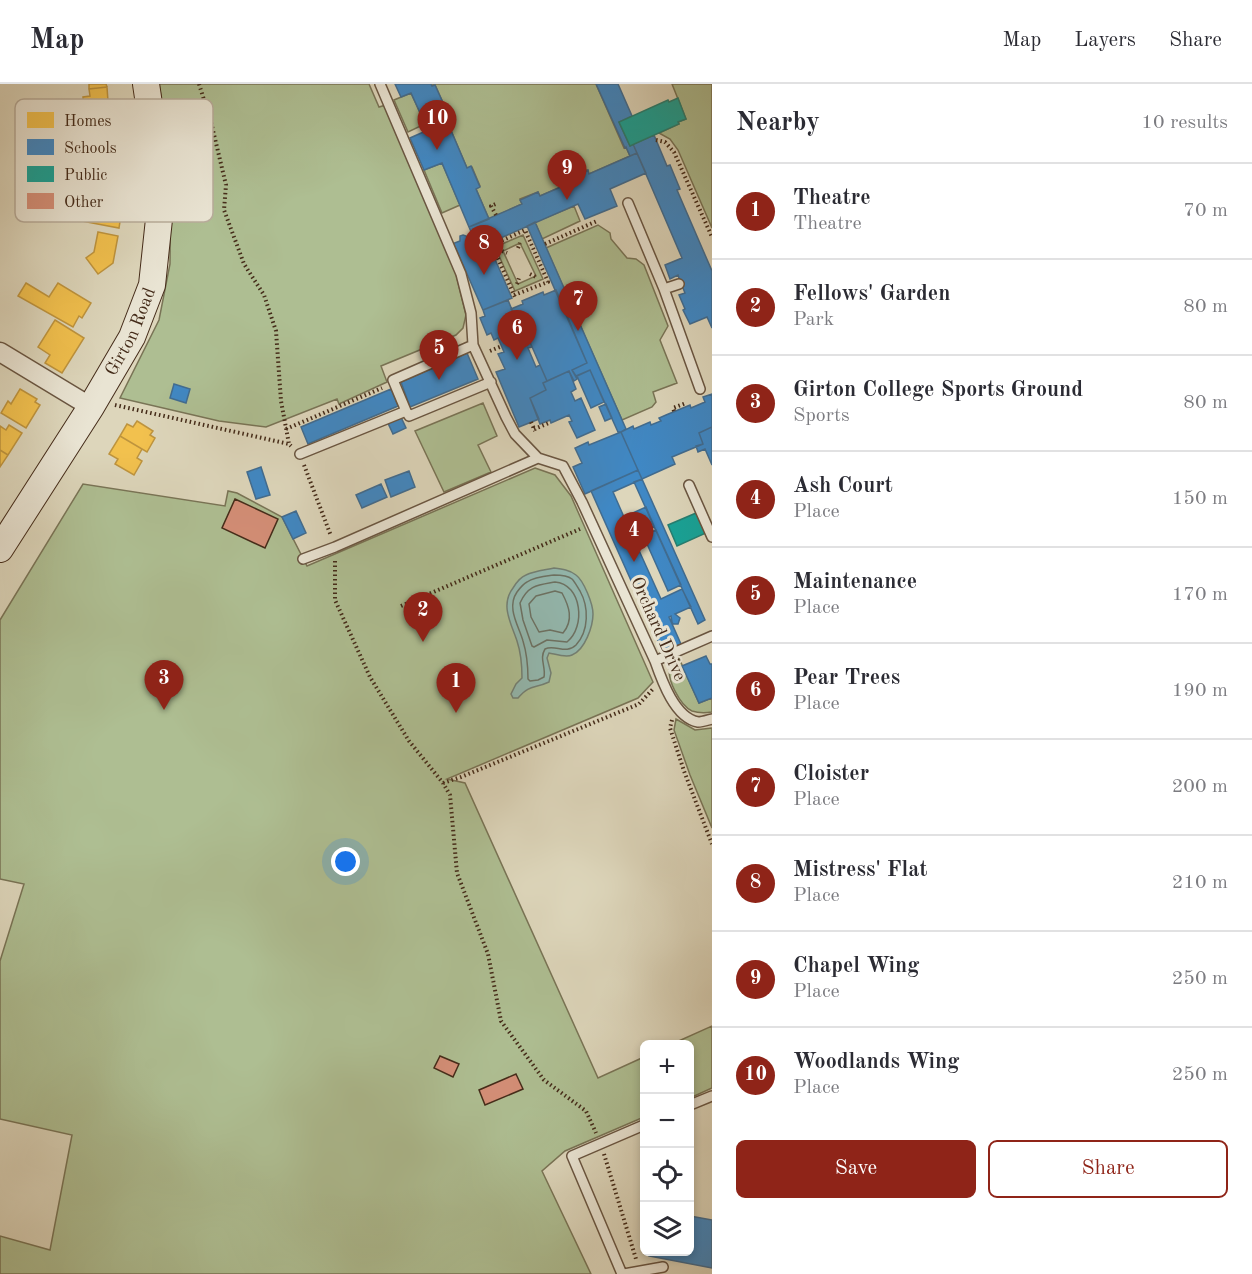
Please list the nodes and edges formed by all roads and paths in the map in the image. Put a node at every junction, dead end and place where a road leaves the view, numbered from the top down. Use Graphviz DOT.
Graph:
graph roads {
  1 [pos="146,84"];
  2 [pos="199,84"];
  3 [pos="380,84"];
  4 [pos="148,99"];
  5 [pos="204,99"];
  6 [pos="213,130"];
  7 [pos="656,140"];
  8 [pos="498,203"];
  9 [pos="628,203"];
  10 [pos="496,215"];
  11 [pos="597,221"];
  12 [pos="159,222"];
  13 [pos="712,237"];
  14 [pos="544,244"];
  15 [pos="530,274"];
  16 [pos="536,277"];
  17 [pos="519,278"];
  18 [pos="517,284"];
  19 [pos="679,284"];
  20 [pos="664,289"];
  21 [pos="515,297"];
  22 [pos="473,345"];
  23 [pos="502,346"];
  24 [pos="492,350"];
  25 [pos="0,352"];
  26 [pos="393,380"];
  27 [pos="491,382"];
  28 [pos="700,389"];
  29 [pos="686,403"];
  30 [pos="91,407"];
  31 [pos="406,411"];
  32 [pos="674,411"];
  33 [pos="531,422"];
  34 [pos="549,423"];
  35 [pos="286,429"];
  36 [pos="289,444"];
  37 [pos="300,454"];
  38 [pos="538,458"];
  39 [pos="689,485"];
  40 [pos="592,524"];
  41 [pos="712,537"];
  42 [pos="336,547"];
  43 [pos="0,549"];
  44 [pos="303,560"];
  45 [pos="401,606"];
  46 [pos="712,636"];
  47 [pos="655,661"];
  48 [pos="662,680"];
  49 [pos="674,703"];
  50 [pos="712,719"];
  51 [pos="443,783"];
  52 [pos="712,844"];
  53 [pos="712,1096"];
  54 [pos="694,1103"];
  55 [pos="640,1127"];
  56 [pos="601,1143"];
  57 [pos="663,1267"];
  58 [pos="640,1271"];
  59 [pos="623,1274"];
  1 -- 4 [label="street, Girton Road"];
  2 -- 5 [label="path"];
  3 -- 22 [label="lane, Orchard Drive"];
  6 -- 35 [label="path"];
  7 -- 13 [label="path"];
  8 -- 10 [label="path"];
  9 -- 20 [label="lane"];
  11 -- 14 [label="path"];
  12 -- 30 [label="street, Girton Road"];
  15 -- 16 [label="path"];
  17 -- 18 [label="path"];
  19 -- 20 [label="lane"];
  20 -- 28 [label="lane"];
  21 -- 21 [label="path"];
  22 -- 26 [label="lane"];
  22 -- 27 [label="lane, Orchard Drive"];
  23 -- 24 [label="path"];
  25 -- 30 [label="street"];
  26 -- 31 [label="lane"];
  26 -- 35 [label="path"];
  27 -- 31 [label="lane"];
  27 -- 38 [label="lane, Orchard Drive"];
  29 -- 32 [label="path"];
  30 -- 36 [label="path"];
  30 -- 43 [label="street, Girton Road"];
  31 -- 37 [label="lane"];
  33 -- 34 [label="path"];
  35 -- 36 [label="path"];
  36 -- 37 [label="path"];
  37 -- 42 [label="path"];
  38 -- 40 [label="lane, Orchard Drive"];
  38 -- 42 [label="lane"];
  39 -- 41 [label="lane"];
  40 -- 45 [label="path"];
  40 -- 47 [label="lane, Orchard Drive"];
  42 -- 44 [label="lane"];
  42 -- 51 [label="path"];
  46 -- 47 [label="lane"];
  47 -- 48 [label="lane, Orchard Drive"];
  48 -- 49 [label="lane, Orchard Drive"];
  48 -- 51 [label="path"];
  49 -- 50 [label="lane, Orchard Drive"];
  49 -- 52 [label="path"];
  51 -- 56 [label="path"];
  53 -- 54 [label="lane"];
  55 -- 56 [label="lane"];
  56 -- 58 [label="path"];
  56 -- 59 [label="lane"];
  57 -- 58 [label="lane"];
  58 -- 59 [label="lane"];
}
